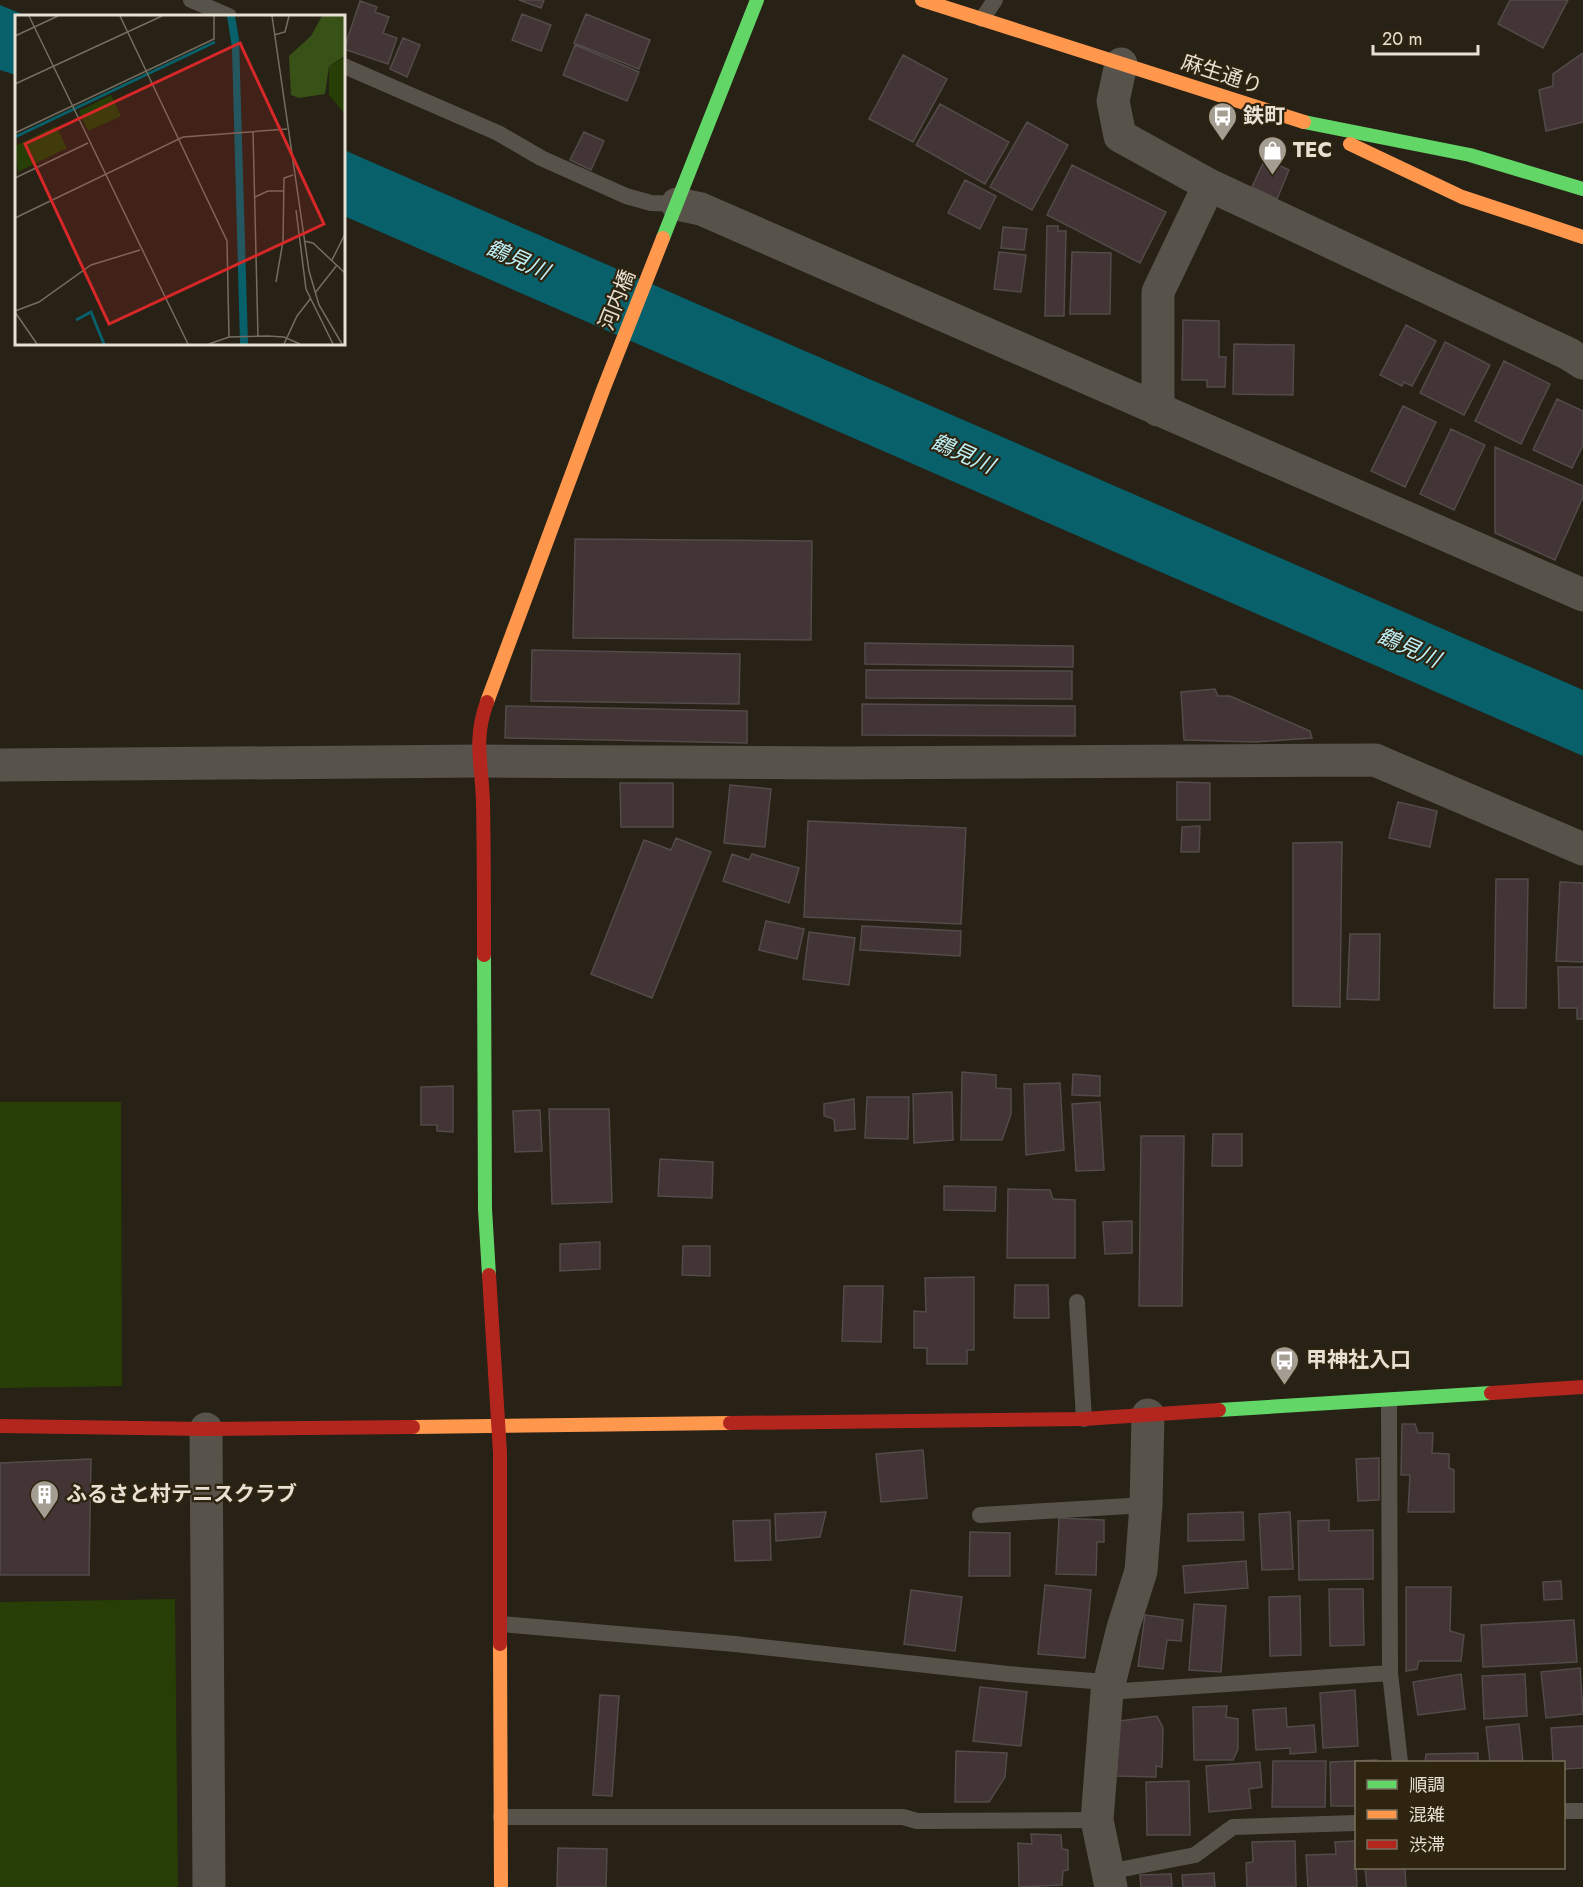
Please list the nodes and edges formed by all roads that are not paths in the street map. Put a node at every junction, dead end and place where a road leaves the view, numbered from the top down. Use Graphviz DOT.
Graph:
graph roads {
  1 [pos="190,0"];
  2 [pos="758,0"];
  3 [pos="922,0"];
  4 [pos="995,0"];
  5 [pos="227,15"];
  6 [pos="982,19"];
  7 [pos="1121,64"];
  8 [pos="345,66"];
  9 [pos="1305,122"];
  10 [pos="1209,184"];
  11 [pos="1583,189"];
  12 [pos="673,215"];
  13 [pos="1583,237"];
  14 [pos="1583,363"];
  15 [pos="1158,410"];
  16 [pos="1583,595"];
  17 [pos="479,761"];
  18 [pos="0,765"];
  19 [pos="1583,849"];
  20 [pos="1077,1302"];
  21 [pos="1583,1387"];
  22 [pos="1389,1401"];
  23 [pos="1148,1415"];
  24 [pos="1084,1419"];
  25 [pos="500,1425"];
  26 [pos="0,1426"];
  27 [pos="206,1430"];
  28 [pos="1146,1505"];
  29 [pos="980,1515"];
  30 [pos="501,1624"];
  31 [pos="1390,1673"];
  32 [pos="1107,1692"];
  33 [pos="1400,1761"];
  34 [pos="1565,1811"];
  35 [pos="1583,1811"];
  36 [pos="501,1817"];
  37 [pos="1097,1820"];
  38 [pos="1355,1823"];
  39 [pos="1110,1879"];
  40 [pos="209,1887"];
  41 [pos="501,1887"];
  1 -- 5 [label="lane"];
  2 -- 12 [label="street, 河内橋"];
  3 -- 6 [label="street, 麻生通り"];
  4 -- 6 [label="lane"];
  6 -- 7 [label="street, 麻生通り"];
  7 -- 9 [label="street, 麻生通り"];
  7 -- 10 [label="street"];
  8 -- 12 [label="lane"];
  9 -- 11 [label="street, 麻生通り"];
  9 -- 13 [label="street"];
  10 -- 14 [label="street"];
  10 -- 15 [label="street"];
  12 -- 15 [label="street"];
  12 -- 17 [label="street, 河内橋"];
  15 -- 16 [label="street"];
  17 -- 18 [label="street"];
  17 -- 19 [label="street"];
  17 -- 25 [label="street, 河内橋"];
  20 -- 24 [label="lane"];
  21 -- 22 [label="street"];
  22 -- 23 [label="street"];
  22 -- 31 [label="lane"];
  23 -- 24 [label="street"];
  23 -- 28 [label="street"];
  24 -- 25 [label="street"];
  25 -- 27 [label="street"];
  25 -- 30 [label="street, 河内橋"];
  26 -- 27 [label="street"];
  27 -- 40 [label="street"];
  28 -- 29 [label="lane"];
  28 -- 32 [label="street"];
  30 -- 32 [label="lane"];
  30 -- 36 [label="street, 河内橋"];
  31 -- 32 [label="lane"];
  31 -- 33 [label="lane"];
  32 -- 37 [label="street"];
  34 -- 35 [label="lane"];
  36 -- 37 [label="lane"];
  36 -- 41 [label="street, 河内橋"];
  37 -- 39 [label="street"];
  38 -- 39 [label="lane"];
}
